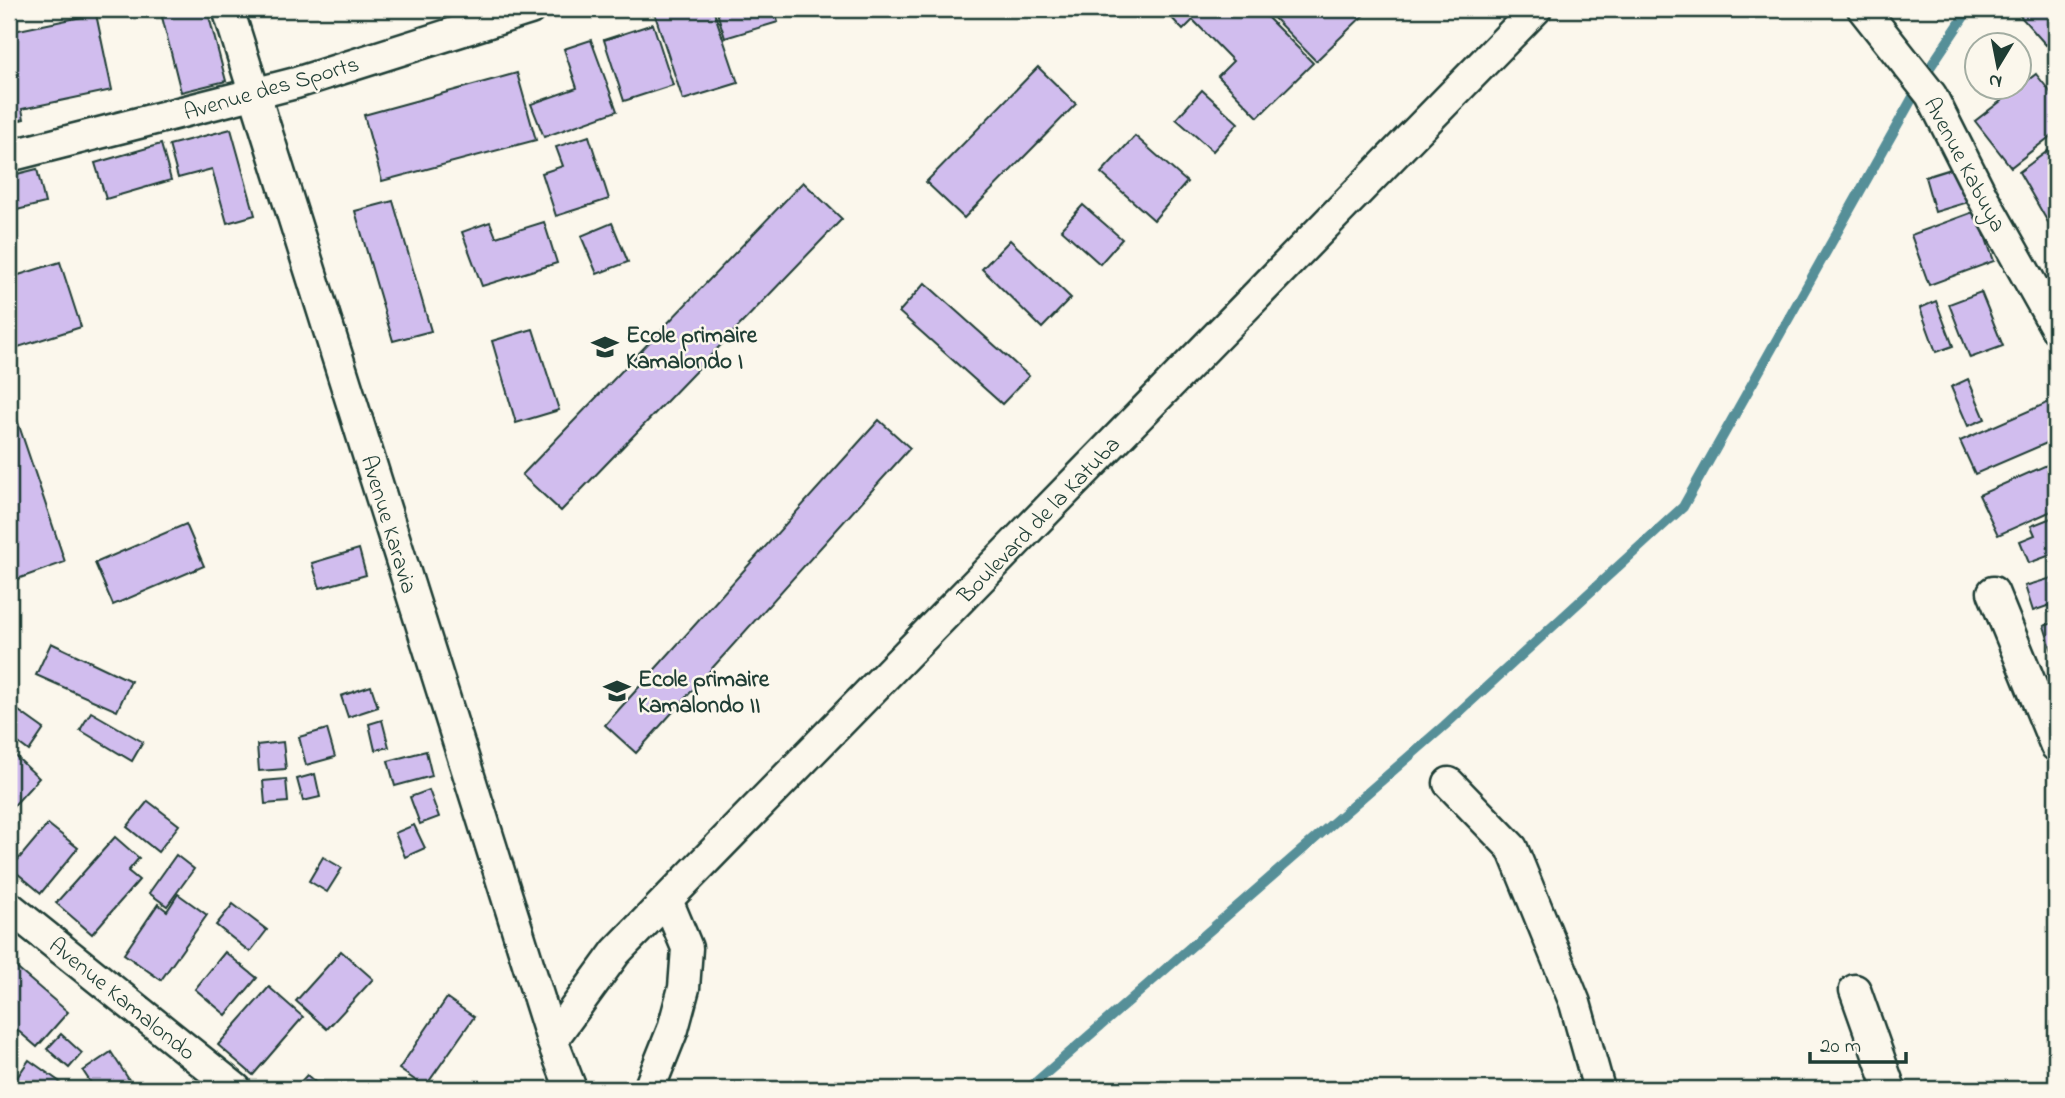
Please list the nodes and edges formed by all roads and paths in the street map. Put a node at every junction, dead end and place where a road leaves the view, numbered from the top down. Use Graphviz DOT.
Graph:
graph roads {
  1 [pos="228,9"];
  2 [pos="530,9"];
  3 [pos="1536,9"];
  4 [pos="1863,9"];
  5 [pos="255,93"];
  6 [pos="9,156"];
  7 [pos="2056,328"];
  8 [pos="1993,592"];
  9 [pos="2056,746"];
  10 [pos="1449,783"];
  11 [pos="667,900"];
  12 [pos="11,914"];
  13 [pos="1855,990"];
  14 [pos="552,1040"];
  15 [pos="236,1089"];
  16 [pos="571,1089"];
  17 [pos="649,1089"];
  18 [pos="1599,1089"];
  19 [pos="1890,1089"];
  1 -- 5 [label="street, Avenue Karavia"];
  2 -- 5 [label="street, Avenue des Sports"];
  3 -- 11 [label="street, Boulevard de la Katuba"];
  4 -- 7 [label="street, Avenue Kabuya"];
  5 -- 6 [label="street, Avenue des Sports"];
  5 -- 14 [label="street, Avenue Karavia"];
  8 -- 9 [label="street"];
  10 -- 18 [label="street"];
  11 -- 14 [label="street, Boulevard de la Katuba"];
  11 -- 17 [label="street"];
  12 -- 15 [label="street, Avenue Kamalondo"];
  13 -- 19 [label="street"];
  14 -- 16 [label="street, Avenue Karavia"];
}
